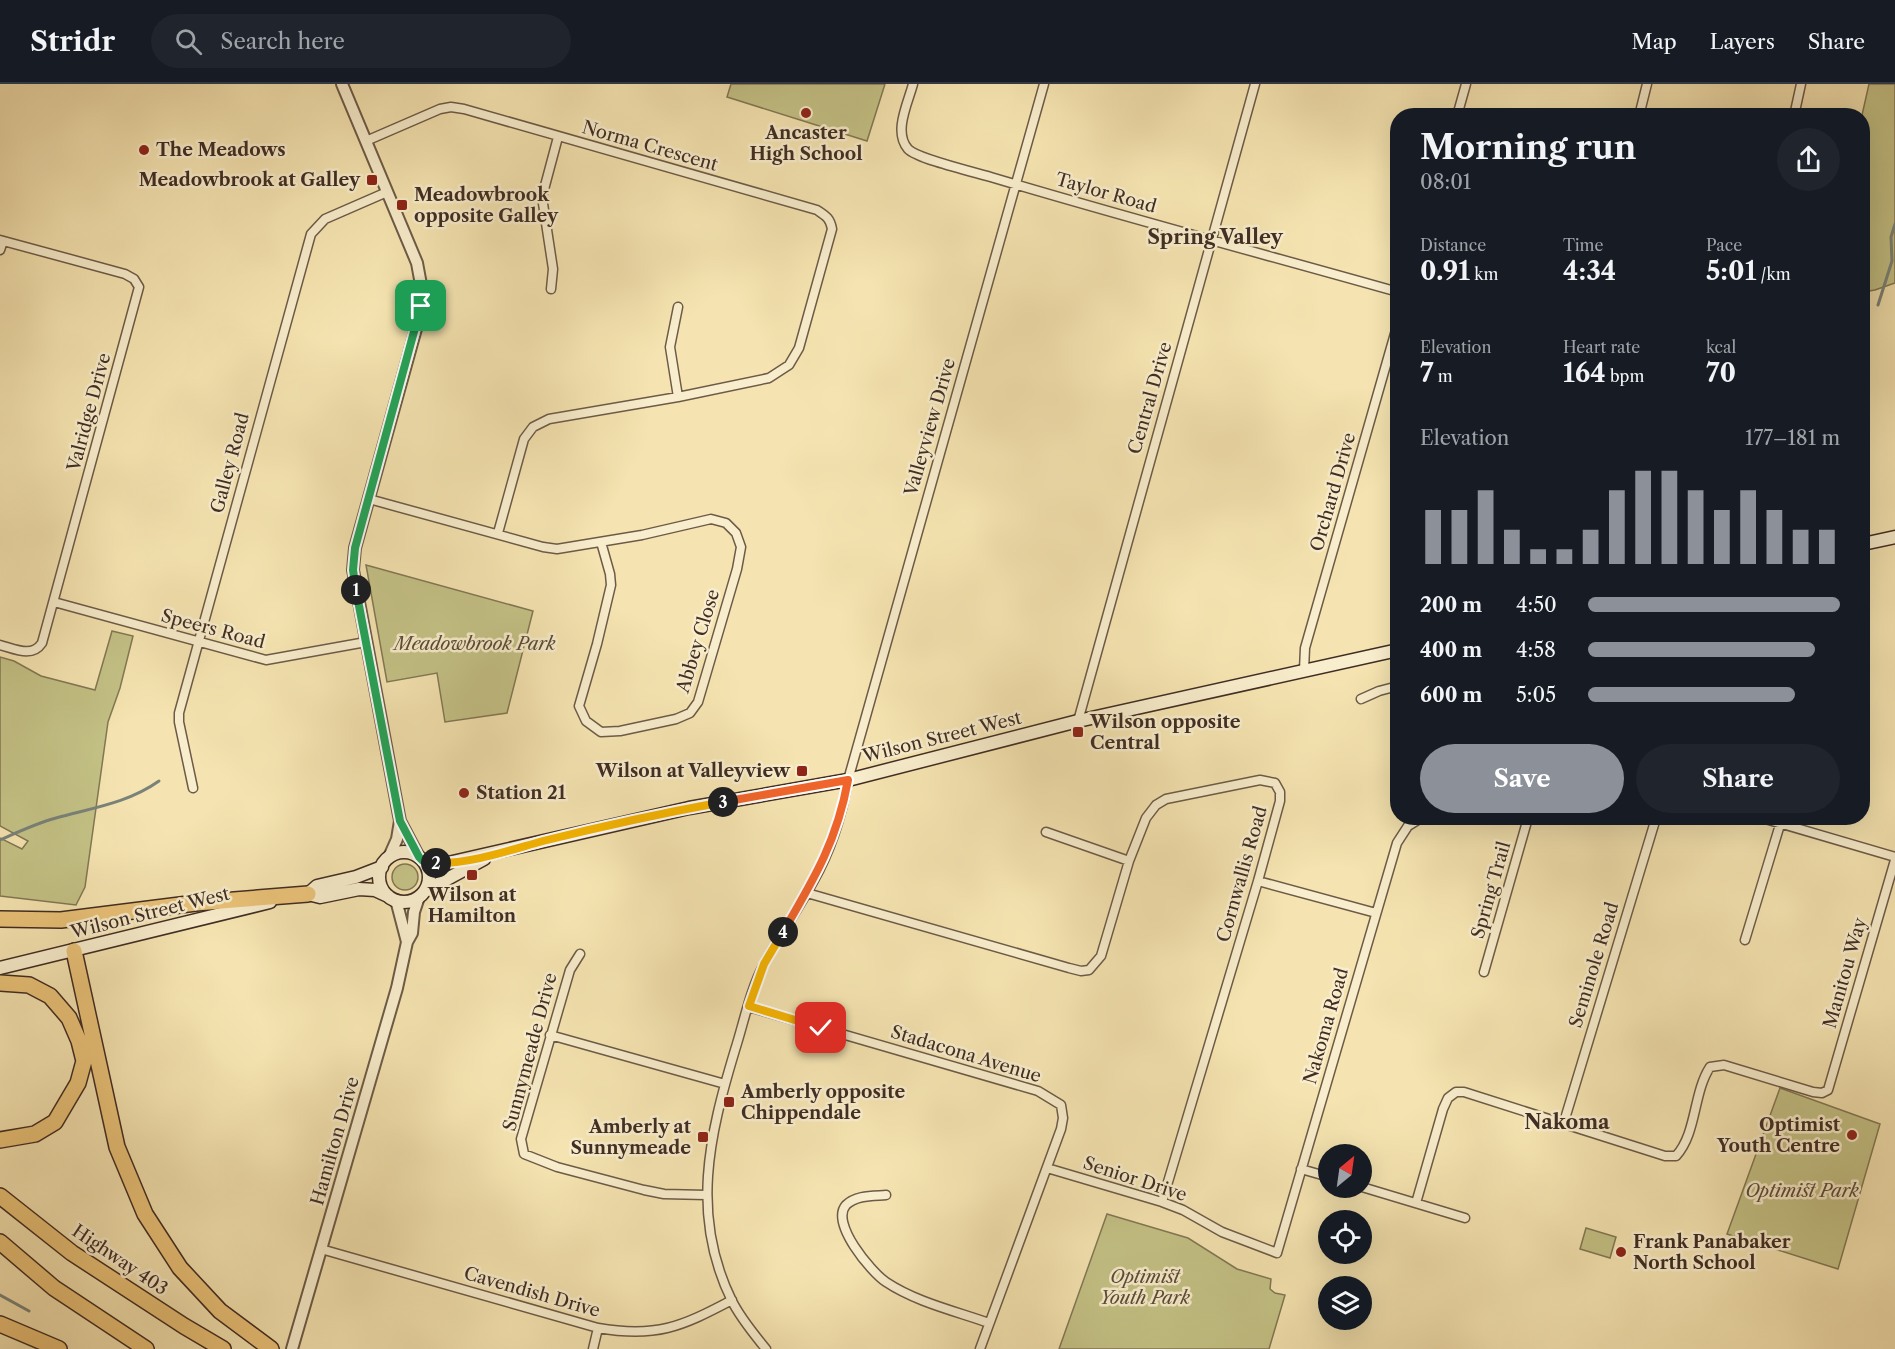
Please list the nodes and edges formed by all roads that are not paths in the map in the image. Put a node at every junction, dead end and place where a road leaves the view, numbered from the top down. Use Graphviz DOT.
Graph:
graph roads {
  1 [pos="342,84"];
  2 [pos="913,84"];
  3 [pos="1044,84"];
  4 [pos="1255,84"];
  5 [pos="1466,84"];
  6 [pos="1647,84"];
  7 [pos="1801,84"];
  8 [pos="1459,108"];
  9 [pos="1641,108"];
  10 [pos="1796,108"];
  11 [pos="558,137"];
  12 [pos="366,141"];
  13 [pos="1015,184"];
  14 [pos="387,192"];
  15 [pos="1211,239"];
  16 [pos="1,241"];
  17 [pos="0,250"];
  18 [pos="551,289"];
  19 [pos="1390,290"];
  20 [pos="678,306"];
  21 [pos="1390,351"];
  22 [pos="678,397"];
  23 [pos="369,499"];
  24 [pos="498,533"];
  25 [pos="1895,537"];
  26 [pos="601,542"];
  27 [pos="1870,542"];
  28 [pos="54,602"];
  29 [pos="198,642"];
  30 [pos="366,642"];
  31 [pos="0,645"];
  32 [pos="1390,652"];
  33 [pos="1304,670"];
  34 [pos="1390,688"];
  35 [pos="1361,699"];
  36 [pos="1078,721"];
  37 [pos="848,780"];
  38 [pos="193,788"];
  39 [pos="400,821"];
  40 [pos="1410,825"];
  41 [pos="1526,825"];
  42 [pos="1654,825"];
  43 [pos="1780,825"];
  44 [pos="1796,825"];
  45 [pos="1046,832"];
  46 [pos="493,854"];
  47 [pos="1895,858"];
  48 [pos="421,859"];
  49 [pos="1129,861"];
  50 [pos="386,862"];
  51 [pos="1258,881"];
  52 [pos="807,893"];
  53 [pos="308,894"];
  54 [pos="422,894"];
  55 [pos="392,898"];
  56 [pos="1376,914"];
  57 [pos="0,919"];
  58 [pos="1745,940"];
  59 [pos="407,942"];
  60 [pos="74,951"];
  61 [pos="580,954"];
  62 [pos="0,968"];
  63 [pos="1484,972"];
  64 [pos="0,983"];
  65 [pos="749,1006"];
  66 [pos="550,1035"];
  67 [pos="725,1084"];
  68 [pos="1564,1122"];
  69 [pos="0,1140"];
  70 [pos="1047,1168"];
  71 [pos="1301,1169"];
  72 [pos="1318,1174"];
  73 [pos="1372,1190"];
  74 [pos="706,1195"];
  75 [pos="886,1195"];
  76 [pos="0,1196"];
  77 [pos="1162,1202"];
  78 [pos="1416,1203"];
  79 [pos="1465,1218"];
  80 [pos="0,1242"];
  81 [pos="321,1249"];
  82 [pos="1277,1253"];
  83 [pos="732,1300"];
  84 [pos="989,1323"];
  85 [pos="0,1324"];
  86 [pos="598,1328"];
  87 [pos="59,1349"];
  88 [pos="146,1349"];
  89 [pos="223,1349"];
  90 [pos="271,1349"];
  91 [pos="292,1349"];
  92 [pos="593,1349"];
  93 [pos="766,1349"];
  94 [pos="980,1349"];
  1 -- 12 [label="street"];
  2 -- 13 [label="street, Taylor Road"];
  3 -- 13 [label="street, Valleyview Drive"];
  4 -- 15 [label="street, Central Drive"];
  5 -- 8 [label="street"];
  6 -- 9 [label="street"];
  7 -- 10 [label="street"];
  11 -- 12 [label="street, Norma Crescent"];
  11 -- 18 [label="street"];
  11 -- 22 [label="street, Norma Crescent"];
  12 -- 14 [label="street"];
  13 -- 15 [label="street, Taylor Road"];
  13 -- 37 [label="street, Valleyview Drive"];
  14 -- 23 [label="street"];
  14 -- 29 [label="street, Galley Road"];
  15 -- 19 [label="street, Taylor Road"];
  15 -- 36 [label="street, Central Drive"];
  16 -- 17 [label="street, Valridge Drive"];
  16 -- 28 [label="street, Valridge Drive"];
  20 -- 22 [label="street"];
  21 -- 33 [label="street, Orchard Drive"];
  22 -- 24 [label="street, Norma Crescent"];
  23 -- 24 [label="street, Abbey Close"];
  23 -- 30 [label="street"];
  24 -- 26 [label="street, Abbey Close"];
  25 -- 27 [label="main road"];
  26 -- 26 [label="street, Abbey Close"];
  28 -- 29 [label="street, Speers Road"];
  28 -- 31 [label="street, Valridge Drive"];
  29 -- 30 [label="street, Speers Road"];
  29 -- 38 [label="street, Galley Road"];
  30 -- 39 [label="street"];
  32 -- 33 [label="main road, Wilson Street West"];
  33 -- 36 [label="main road, Wilson Street West"];
  34 -- 35 [label="street"];
  36 -- 37 [label="main road, Wilson Street West"];
  37 -- 46 [label="main road, Wilson Street West"];
  37 -- 52 [label="street, Valleyview Drive"];
  39 -- 48 [label="street"];
  39 -- 50 [label="street"];
  40 -- 56 [label="street, Nakoma Road"];
  41 -- 63 [label="street, Spring Trail"];
  42 -- 68 [label="street, Seminole Road"];
  43 -- 58 [label="street"];
  44 -- 47 [label="street"];
  45 -- 49 [label="street"];
  46 -- 48 [label="main road, Wilson Street West"];
  46 -- 54 [label="main road, Wilson Street West"];
  47 -- 68 [label="street, Manitou Way"];
  48 -- 50 [label="main road"];
  48 -- 54 [label="main road"];
  49 -- 51 [label="street, Cornwallis Road"];
  49 -- 52 [label="street, Cornwallis Road"];
  50 -- 53 [label="main road, Wilson Street West"];
  50 -- 55 [label="main road"];
  51 -- 56 [label="street"];
  51 -- 77 [label="street, Cornwallis Road"];
  52 -- 65 [label="street, Valleyview Drive"];
  53 -- 55 [label="main road, Wilson Street West"];
  53 -- 57 [label="highway"];
  53 -- 60 [label="main road, Wilson Street West"];
  54 -- 55 [label="main road"];
  54 -- 59 [label="street, Hamilton Drive"];
  55 -- 59 [label="street, Hamilton Drive"];
  56 -- 71 [label="street, Nakoma Road"];
  59 -- 81 [label="street, Hamilton Drive"];
  60 -- 62 [label="main road, Wilson Street West"];
  60 -- 90 [label="highway"];
  61 -- 66 [label="street, Sunnymeade Drive"];
  64 -- 69 [label="highway"];
  65 -- 67 [label="street, Valleyview Drive"];
  65 -- 70 [label="street, Stadacona Avenue"];
  66 -- 67 [label="street"];
  66 -- 74 [label="street, Sunnymeade Drive"];
  67 -- 74 [label="street, Valleyview Drive"];
  68 -- 78 [label="street"];
  70 -- 77 [label="street, Senior Drive"];
  70 -- 84 [label="street, Stadacona Avenue"];
  71 -- 72 [label="street"];
  71 -- 82 [label="street, Nakoma Road"];
  73 -- 78 [label="street"];
  74 -- 83 [label="street, Valleyview Drive"];
  75 -- 84 [label="street"];
  76 -- 89 [label="highway, Highway 403"];
  77 -- 82 [label="street, Senior Drive"];
  78 -- 79 [label="street"];
  80 -- 88 [label="highway"];
  81 -- 86 [label="street, Cavendish Drive"];
  81 -- 91 [label="street, Hamilton Drive"];
  83 -- 86 [label="street, Cavendish Drive"];
  83 -- 93 [label="street, Valleyview Drive"];
  84 -- 94 [label="street, Stadacona Avenue"];
  85 -- 87 [label="highway"];
  86 -- 92 [label="street"];
}
